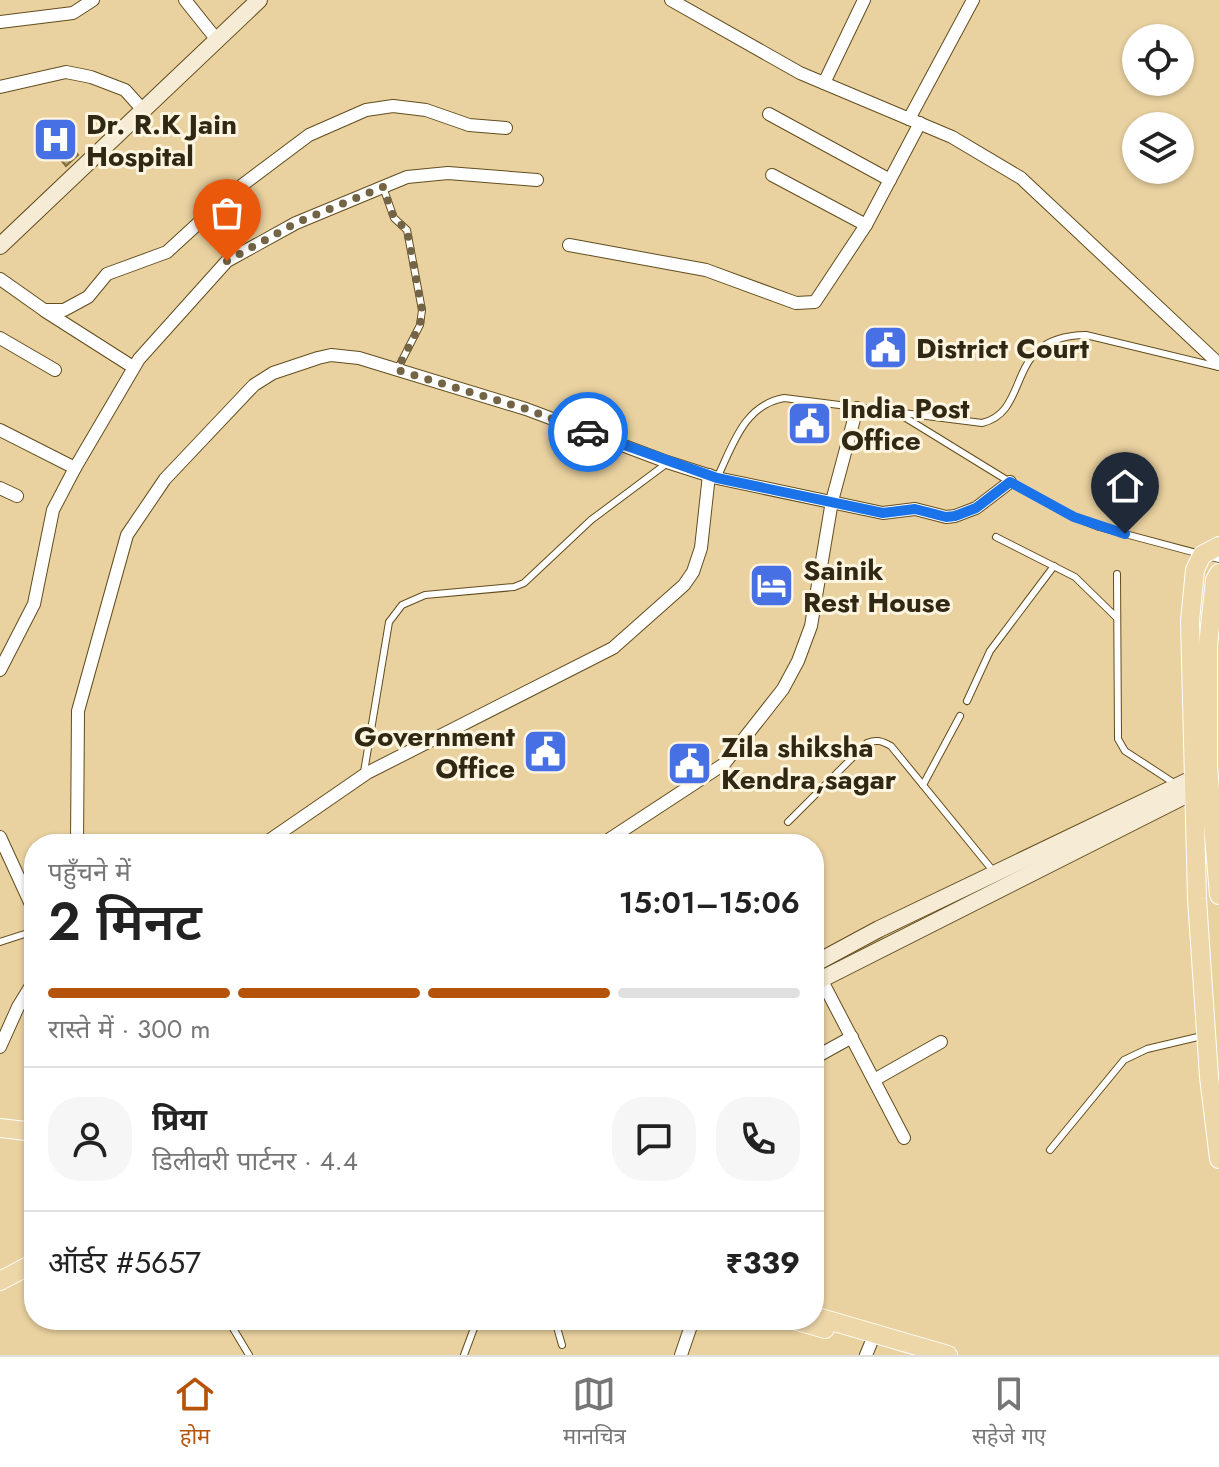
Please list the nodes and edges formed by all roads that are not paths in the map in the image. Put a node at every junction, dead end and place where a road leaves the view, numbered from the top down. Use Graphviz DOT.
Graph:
graph roads {
  1 [pos="93,0"];
  2 [pos="185,0"];
  3 [pos="259,0"];
  4 [pos="671,0"];
  5 [pos="864,0"];
  6 [pos="973,0"];
  7 [pos="0,22"];
  8 [pos="217,40"];
  9 [pos="824,83"];
  10 [pos="0,87"];
  11 [pos="143,110"];
  12 [pos="769,114"];
  13 [pos="914,121"];
  14 [pos="506,128"];
  15 [pos="772,175"];
  16 [pos="537,180"];
  17 [pos="890,180"];
  18 [pos="383,187"];
  19 [pos="866,225"];
  20 [pos="569,245"];
  21 [pos="0,246"];
  22 [pos="0,279"];
  23 [pos="44,310"];
  24 [pos="0,338"];
  25 [pos="1219,366"];
  26 [pos="133,367"];
  27 [pos="55,370"];
  28 [pos="397,370"];
  29 [pos="857,408"];
  30 [pos="898,413"];
  31 [pos="0,430"];
  32 [pos="667,462"];
  33 [pos="75,468"];
  34 [pos="713,476"];
  35 [pos="1010,482"];
  36 [pos="0,488"];
  37 [pos="17,496"];
  38 [pos="832,501"];
  39 [pos="996,537"];
  40 [pos="1219,546"];
  41 [pos="1210,557"];
  42 [pos="1054,566"];
  43 [pos="1219,573"];
  44 [pos="1117,574"];
  45 [pos="1117,618"];
  46 [pos="1214,664"];
  47 [pos="0,670"];
  48 [pos="967,701"];
  49 [pos="960,716"];
  50 [pos="364,776"];
  51 [pos="1197,783"];
  52 [pos="923,785"];
  53 [pos="788,822"];
  54 [pos="77,834"];
  55 [pos="279,834"];
  56 [pos="617,834"];
  57 [pos="1209,834"];
  58 [pos="0,837"];
  59 [pos="996,873"];
  60 [pos="24,889"];
  61 [pos="1219,895"];
  62 [pos="24,934"];
  63 [pos="0,942"];
  64 [pos="824,971"];
  65 [pos="824,972"];
  66 [pos="824,990"];
  67 [pos="24,997"];
  68 [pos="1206,1035"];
  69 [pos="852,1037"];
  70 [pos="941,1042"];
  71 [pos="0,1047"];
  72 [pos="824,1052"];
  73 [pos="874,1080"];
  74 [pos="0,1117"];
  75 [pos="24,1120"];
  76 [pos="0,1128"];
  77 [pos="24,1131"];
  78 [pos="904,1138"];
  79 [pos="1050,1150"];
  80 [pos="1219,1159"];
  81 [pos="24,1268"];
  82 [pos="0,1281"];
  83 [pos="824,1319"];
  84 [pos="234,1330"];
  85 [pos="473,1330"];
  86 [pos="558,1330"];
  87 [pos="690,1330"];
  88 [pos="820,1330"];
  89 [pos="562,1345"];
  90 [pos="868,1349"];
  91 [pos="249,1355"];
  92 [pos="464,1355"];
  93 [pos="681,1355"];
  94 [pos="912,1355"];
  95 [pos="948,1355"];
  1 -- 7 [label="street"];
  2 -- 8 [label="street"];
  3 -- 8 [label="street"];
  4 -- 9 [label="street"];
  5 -- 9 [label="street"];
  6 -- 13 [label="street"];
  8 -- 11 [label="street"];
  9 -- 13 [label="street"];
  10 -- 11 [label="street"];
  11 -- 21 [label="street"];
  12 -- 17 [label="street"];
  13 -- 17 [label="street"];
  13 -- 25 [label="street"];
  14 -- 23 [label="street"];
  15 -- 19 [label="street"];
  16 -- 18 [label="street"];
  17 -- 19 [label="street"];
  18 -- 26 [label="street"];
  18 -- 28 [label="lane"];
  19 -- 20 [label="street"];
  22 -- 23 [label="street"];
  23 -- 26 [label="street"];
  24 -- 27 [label="street"];
  25 -- 30 [label="lane"];
  26 -- 33 [label="street"];
  28 -- 32 [label="street"];
  28 -- 54 [label="street"];
  29 -- 30 [label="lane"];
  29 -- 34 [label="lane"];
  29 -- 38 [label="street"];
  30 -- 35 [label="lane"];
  31 -- 33 [label="street"];
  32 -- 34 [label="street"];
  32 -- 50 [label="lane"];
  33 -- 47 [label="street"];
  34 -- 38 [label="street"];
  34 -- 50 [label="street"];
  35 -- 38 [label="street"];
  35 -- 41 [label="lane"];
  36 -- 37 [label="street"];
  38 -- 56 [label="street"];
  39 -- 42 [label="lane"];
  40 -- 41 [label="main road"];
  41 -- 51 [label="main road"];
  42 -- 45 [label="lane"];
  42 -- 48 [label="lane"];
  43 -- 46 [label="main road"];
  44 -- 45 [label="lane"];
  45 -- 51 [label="lane"];
  46 -- 51 [label="main road"];
  49 -- 52 [label="lane"];
  50 -- 55 [label="street"];
  51 -- 57 [label="main road"];
  51 -- 59 [label="street"];
  51 -- 65 [label="street"];
  52 -- 53 [label="lane"];
  52 -- 59 [label="lane"];
  57 -- 61 [label="main road"];
  57 -- 68 [label="main road"];
  58 -- 60 [label="street"];
  59 -- 64 [label="street"];
  62 -- 63 [label="lane"];
  66 -- 69 [label="street"];
  67 -- 71 [label="street"];
  68 -- 79 [label="lane"];
  68 -- 80 [label="main road"];
  69 -- 72 [label="street"];
  69 -- 73 [label="street"];
  70 -- 73 [label="street"];
  73 -- 78 [label="street"];
  74 -- 75 [label="main road"];
  76 -- 77 [label="main road"];
  81 -- 82 [label="main road"];
  83 -- 95 [label="main road"];
  84 -- 91 [label="lane"];
  85 -- 92 [label="lane"];
  86 -- 89 [label="lane"];
  87 -- 93 [label="street"];
  88 -- 90 [label="main road"];
  90 -- 94 [label="main road"];
}
